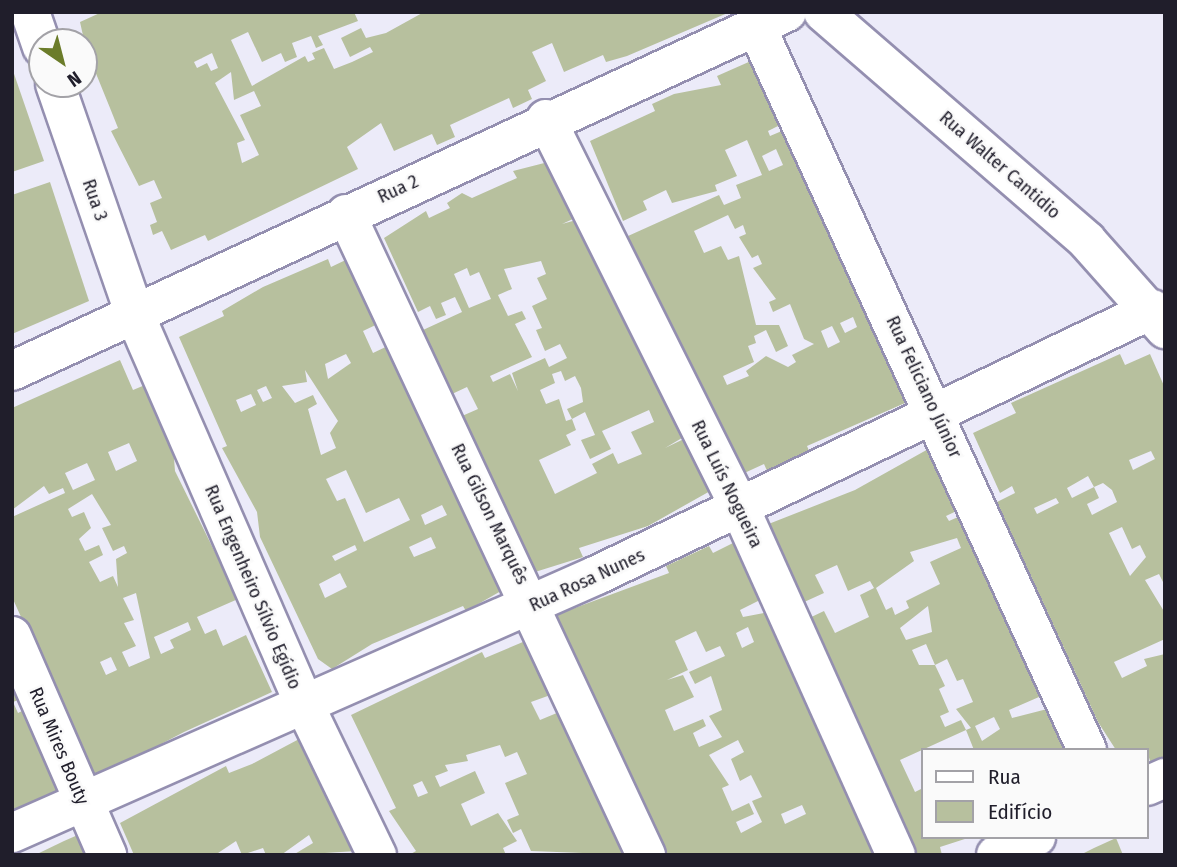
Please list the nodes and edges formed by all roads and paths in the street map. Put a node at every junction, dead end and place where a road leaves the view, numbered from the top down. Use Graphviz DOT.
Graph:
graph roads {
  1 [pos="823,12"];
  2 [pos="772,19"];
  3 [pos="60,98"];
  4 [pos="547,119"];
  5 [pos="346,214"];
  6 [pos="135,315"];
  7 [pos="1159,319"];
  8 [pos="12,371"];
  9 [pos="937,416"];
  10 [pos="740,508"];
  11 [pos="533,604"];
  12 [pos="12,636"];
  13 [pos="303,702"];
  14 [pos="1086,748"];
  15 [pos="1165,778"];
  16 [pos="1149,785"];
  17 [pos="82,801"];
  18 [pos="12,833"];
  19 [pos="1032,839"];
  20 [pos="107,855"];
  21 [pos="377,855"];
  22 [pos="646,855"];
  23 [pos="896,855"];
  24 [pos="996,855"];
  1 -- 7 [label="street, Rua Walter Cantidio"];
  2 -- 4 [label="street, Rua 2"];
  2 -- 9 [label="street, Rua Feliciano Júnior"];
  3 -- 6 [label="street, Rua 3"];
  4 -- 5 [label="street, Rua 2"];
  4 -- 10 [label="street, Rua Luís Nogueira"];
  5 -- 6 [label="street, Rua 2"];
  5 -- 11 [label="street, Rua Gilson Marquês"];
  6 -- 8 [label="street, Rua 2"];
  6 -- 13 [label="street, Rua Engenheiro Sílvio Egídio"];
  7 -- 9 [label="street, Rua Rosa Nunes"];
  9 -- 10 [label="street, Rua Rosa Nunes"];
  9 -- 14 [label="street, Rua Feliciano Júnior"];
  10 -- 11 [label="street, Rua Rosa Nunes"];
  10 -- 23 [label="street, Rua Luís Nogueira"];
  11 -- 13 [label="street, Rua Rosa Nunes"];
  11 -- 22 [label="street, Rua Gilson Marquês"];
  12 -- 17 [label="street, Rua Mires Bouty"];
  13 -- 17 [label="street, Rua Rosa Nunes"];
  13 -- 21 [label="street, Rua Engenheiro Sílvio Egídio"];
  15 -- 16 [label="street"];
  17 -- 18 [label="street, Rua Rosa Nunes"];
  17 -- 20 [label="street, Rua Mires Bouty"];
  19 -- 24 [label="street"];
}
